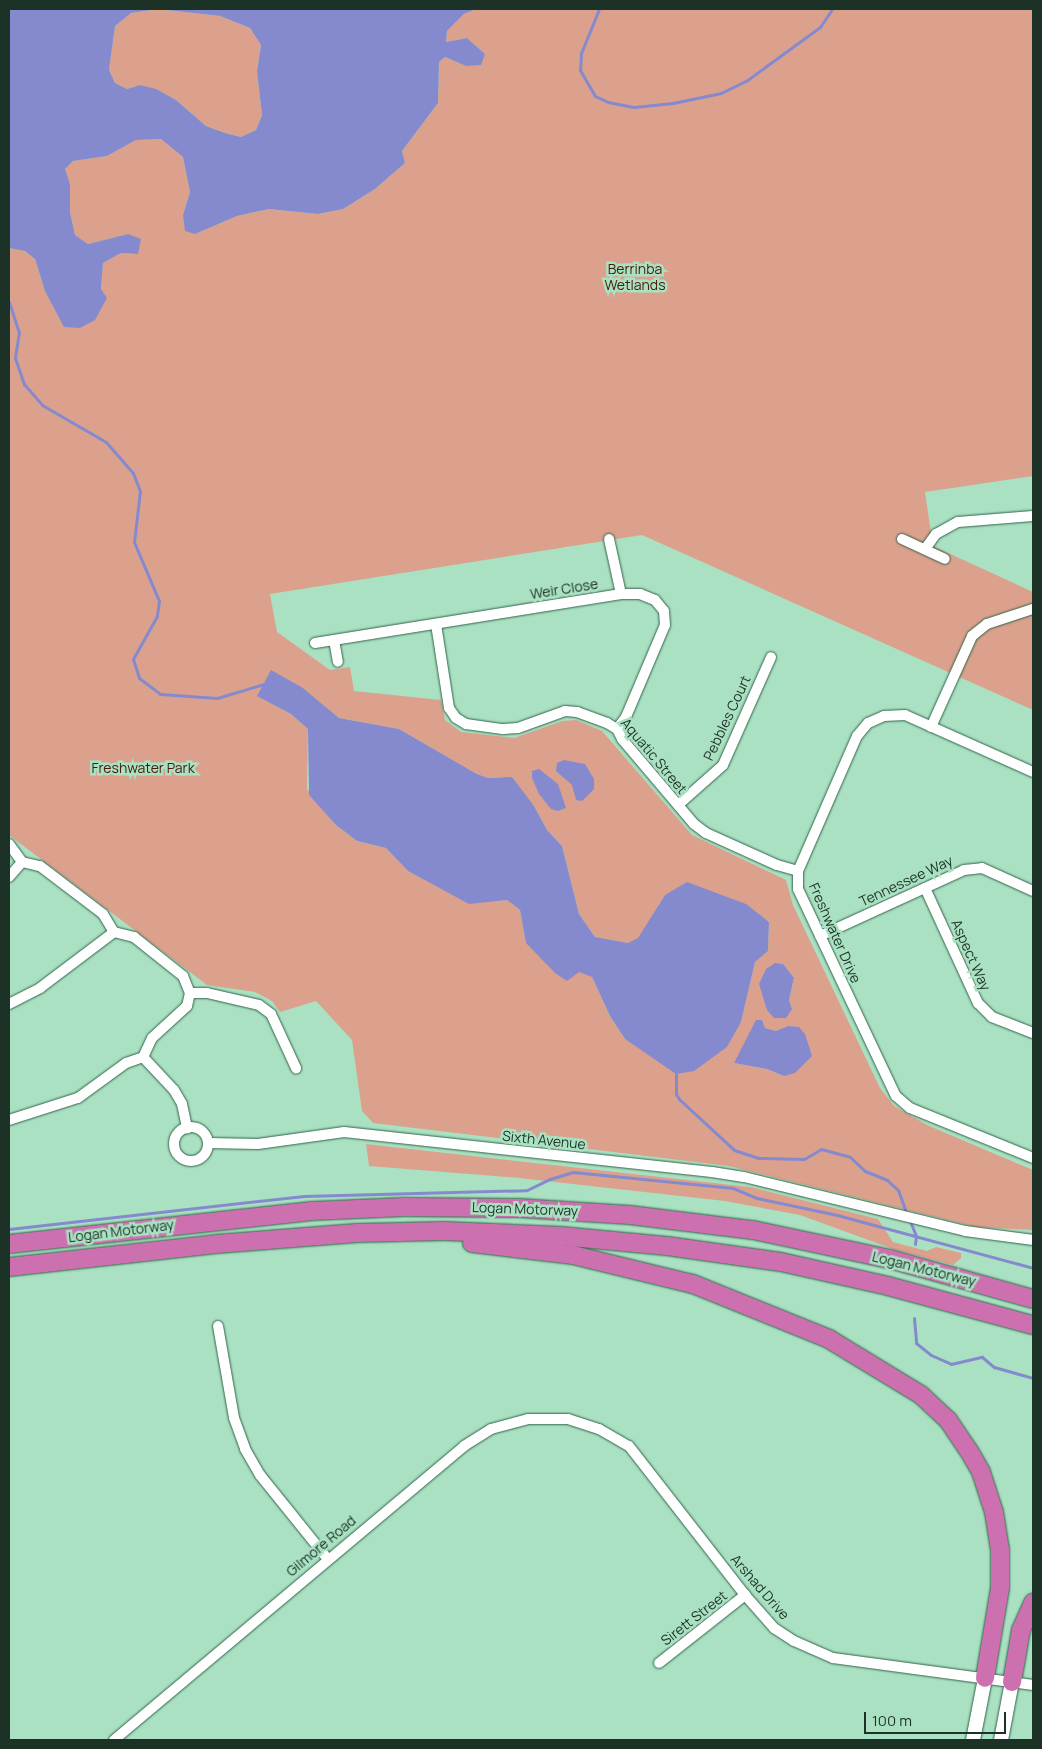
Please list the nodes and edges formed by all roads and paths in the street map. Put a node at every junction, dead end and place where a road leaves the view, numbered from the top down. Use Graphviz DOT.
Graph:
graph roads {
  1 [pos="1033,516"];
  2 [pos="610,539"];
  3 [pos="902,539"];
  4 [pos="925,550"];
  5 [pos="945,559"];
  6 [pos="621,594"];
  7 [pos="1033,609"];
  8 [pos="436,624"];
  9 [pos="334,640"];
  10 [pos="315,643"];
  11 [pos="771,657"];
  12 [pos="338,662"];
  13 [pos="931,727"];
  14 [pos="617,728"];
  15 [pos="1033,772"];
  16 [pos="678,805"];
  17 [pos="9,844"];
  18 [pos="22,862"];
  19 [pos="798,871"];
  20 [pos="9,877"];
  21 [pos="925,888"];
  22 [pos="1033,891"];
  23 [pos="114,932"];
  24 [pos="820,936"];
  25 [pos="190,993"];
  26 [pos="9,1004"];
  27 [pos="1033,1033"];
  28 [pos="143,1058"];
  29 [pos="296,1068"];
  30 [pos="9,1120"];
  31 [pos="187,1128"];
  32 [pos="208,1143"];
  33 [pos="1033,1158"];
  34 [pos="304,1236"];
  35 [pos="1033,1240"];
  36 [pos="9,1244"];
  37 [pos="9,1266"];
  38 [pos="1033,1299"];
  39 [pos="1033,1324"];
  40 [pos="218,1326"];
  41 [pos="568,1419"];
  42 [pos="327,1558"];
  43 [pos="745,1595"];
  44 [pos="1033,1603"];
  45 [pos="660,1663"];
  46 [pos="985,1678"];
  47 [pos="1012,1682"];
  48 [pos="1033,1685"];
  49 [pos="114,1740"];
  50 [pos="973,1740"];
  51 [pos="1001,1740"];
  1 -- 4 [label="street"];
  2 -- 6 [label="street"];
  3 -- 4 [label="street"];
  4 -- 5 [label="street"];
  6 -- 8 [label="street, Weir Close"];
  6 -- 14 [label="street, Weir Close"];
  7 -- 13 [label="street"];
  8 -- 9 [label="street, Weir Close"];
  8 -- 14 [label="street, Aquatic Street"];
  9 -- 10 [label="street, Weir Close"];
  9 -- 12 [label="street"];
  11 -- 16 [label="street, Pebbles Court"];
  13 -- 15 [label="street, Freshwater Drive"];
  13 -- 19 [label="street, Freshwater Drive"];
  14 -- 16 [label="street, Aquatic Street"];
  16 -- 19 [label="street, Aquatic Street"];
  17 -- 18 [label="street"];
  18 -- 20 [label="street"];
  18 -- 23 [label="street"];
  19 -- 24 [label="street, Freshwater Drive"];
  21 -- 22 [label="street, Tennessee Way"];
  21 -- 24 [label="street, Tennessee Way"];
  21 -- 27 [label="street, Aspect Way"];
  23 -- 25 [label="street"];
  23 -- 26 [label="street"];
  24 -- 33 [label="street, Freshwater Drive"];
  25 -- 28 [label="street"];
  25 -- 29 [label="street"];
  28 -- 30 [label="street"];
  28 -- 31 [label="street"];
  31 -- 32 [label="street"];
  31 -- 32 [label="street"];
  32 -- 35 [label="street, Sixth Avenue"];
  34 -- 37 [label="highway, Logan Motorway"];
  34 -- 39 [label="highway, Logan Motorway"];
  34 -- 46 [label="highway"];
  36 -- 38 [label="highway, Logan Motorway"];
  40 -- 42 [label="street"];
  41 -- 42 [label="street, Gilmore Road"];
  41 -- 43 [label="street, Arshad Drive"];
  42 -- 49 [label="street, Gilmore Road"];
  43 -- 45 [label="street, Sirett Street"];
  43 -- 46 [label="street, Arshad Drive"];
  44 -- 47 [label="highway"];
  46 -- 47 [label="street, Arshad Drive"];
  46 -- 50 [label="main road"];
  47 -- 48 [label="street, Arshad Drive"];
  47 -- 51 [label="main road"];
}
